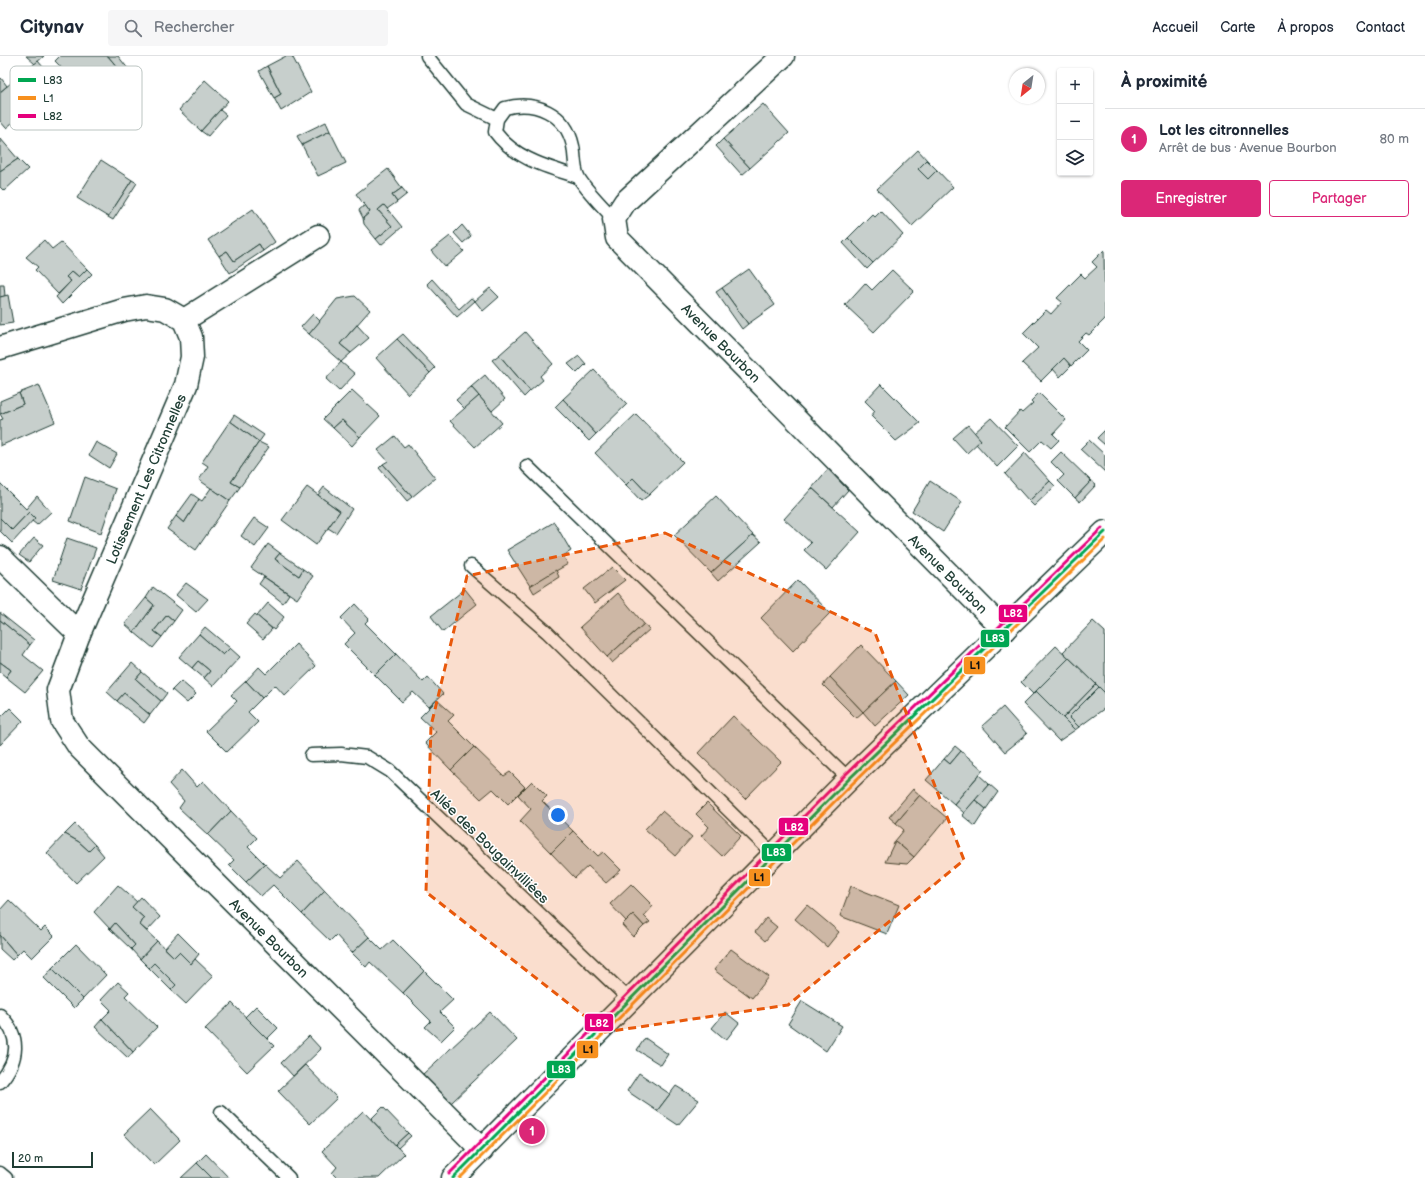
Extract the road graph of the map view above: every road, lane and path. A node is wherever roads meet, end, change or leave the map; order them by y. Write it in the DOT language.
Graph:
graph roads {
  1 [pos="427,56"];
  2 [pos="783,56"];
  3 [pos="497,119"];
  4 [pos="578,177"];
  5 [pos="614,219"];
  6 [pos="318,236"];
  7 [pos="184,320"];
  8 [pos="0,348"];
  9 [pos="527,466"];
  10 [pos="1105,532"];
  11 [pos="0,557"];
  12 [pos="471,566"];
  13 [pos="1004,630"];
  14 [pos="79,634"];
  15 [pos="62,721"];
  16 [pos="311,755"];
  17 [pos="849,779"];
  18 [pos="774,855"];
  19 [pos="630,1000"];
  20 [pos="0,1015"];
  21 [pos="0,1082"];
  22 [pos="221,1112"];
  23 [pos="482,1150"];
  24 [pos="0,1173"];
  25 [pos="6,1178"];
  26 [pos="289,1178"];
  27 [pos="453,1178"];
  1 -- 3 [label="lane"];
  2 -- 5 [label="street"];
  3 -- 4 [label="lane"];
  3 -- 4 [label="lane"];
  4 -- 5 [label="lane"];
  5 -- 13 [label="street, Avenue Bourbon"];
  6 -- 7 [label="street"];
  7 -- 8 [label="street"];
  7 -- 14 [label="street, Lotissement Les Citronnelles"];
  9 -- 17 [label="lane"];
  10 -- 13 [label="street"];
  11 -- 14 [label="street"];
  12 -- 18 [label="lane"];
  13 -- 17 [label="street"];
  14 -- 15 [label="street, Lotissement Les Citronnelles"];
  15 -- 23 [label="street, Avenue Bourbon"];
  16 -- 19 [label="lane, Allée des Bougainvilliées"];
  17 -- 18 [label="street"];
  18 -- 19 [label="street"];
  19 -- 23 [label="street"];
  20 -- 21 [label="lane"];
  22 -- 26 [label="lane"];
  23 -- 27 [label="street"];
  24 -- 25 [label="lane"];
}
